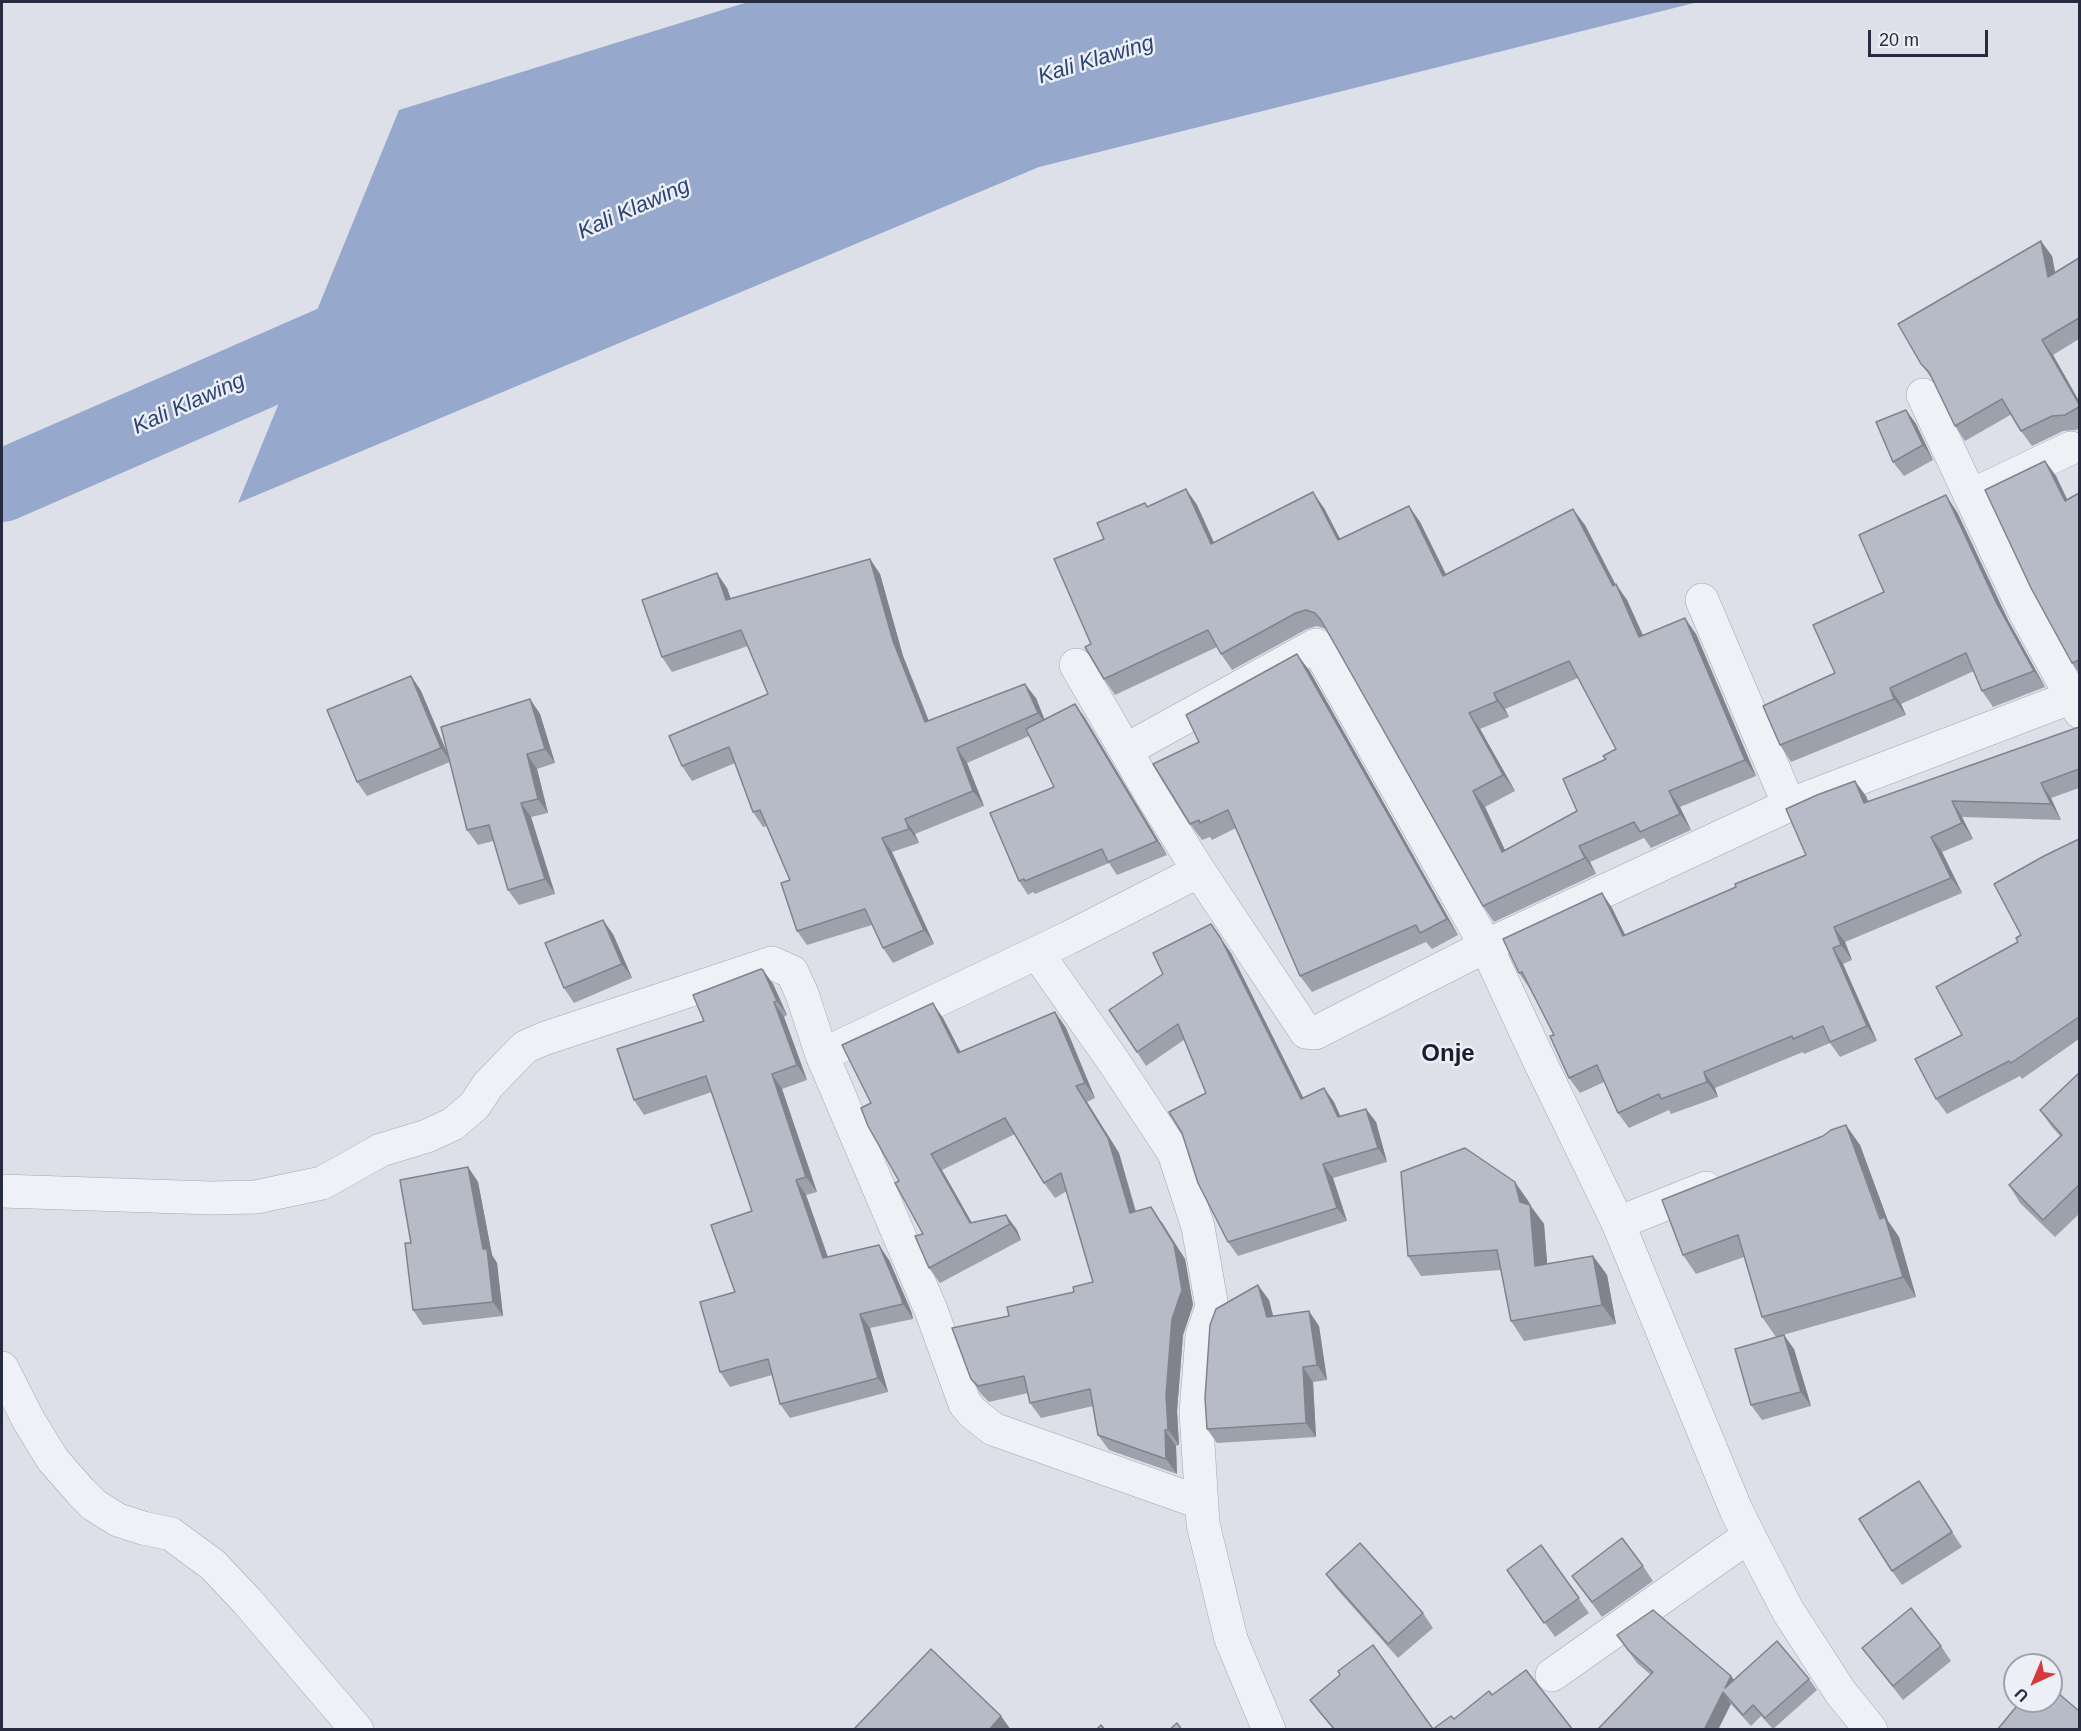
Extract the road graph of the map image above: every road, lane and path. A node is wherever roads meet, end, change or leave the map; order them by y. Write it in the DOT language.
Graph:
graph roads {
  1 [pos="1923,395"];
  2 [pos="2071,448"];
  3 [pos="1970,496"];
  4 [pos="1702,600"];
  5 [pos="1076,666"];
  6 [pos="2076,704"];
  7 [pos="1126,750"];
  8 [pos="1789,805"];
  9 [pos="1199,871"];
  10 [pos="1486,946"];
  11 [pos="1037,953"];
  12 [pos="822,1055"];
  13 [pos="1730,1179"];
  14 [pos="2,1191"];
  15 [pos="1618,1223"];
  16 [pos="2,1368"];
  17 [pos="1202,1503"];
  18 [pos="1749,1536"];
  19 [pos="1552,1675"];
  20 [pos="357,1730"];
  21 [pos="1269,1730"];
  22 [pos="1871,1730"];
  1 -- 3 [label="street"];
  2 -- 3 [label="street"];
  3 -- 6 [label="street"];
  4 -- 8 [label="street"];
  5 -- 7 [label="street"];
  6 -- 8 [label="street"];
  7 -- 9 [label="street"];
  7 -- 10 [label="street"];
  8 -- 10 [label="street"];
  9 -- 10 [label="street"];
  9 -- 11 [label="street"];
  10 -- 15 [label="street"];
  11 -- 12 [label="street"];
  11 -- 17 [label="street"];
  12 -- 14 [label="street"];
  12 -- 17 [label="street"];
  13 -- 15 [label="street"];
  15 -- 18 [label="street"];
  16 -- 20 [label="street"];
  17 -- 21 [label="street"];
  18 -- 19 [label="street"];
  18 -- 22 [label="street"];
}
